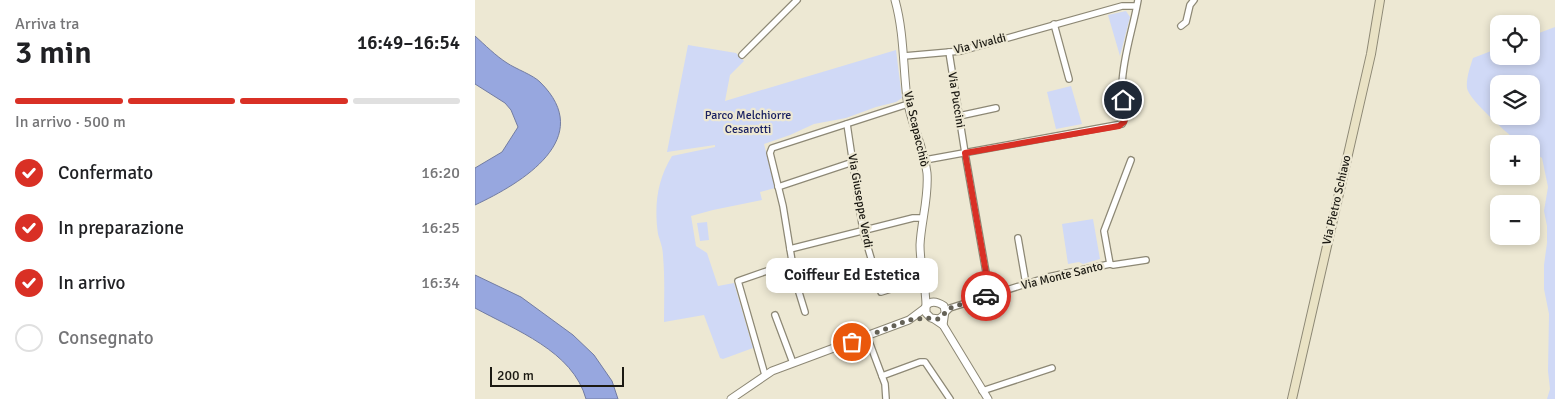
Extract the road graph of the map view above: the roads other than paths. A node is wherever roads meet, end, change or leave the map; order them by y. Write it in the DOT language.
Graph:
graph roads {
  1 [pos="797,0"];
  2 [pos="895,0"];
  3 [pos="1194,0"];
  4 [pos="1380,0"];
  5 [pos="1137,3"];
  6 [pos="1054,24"];
  7 [pos="1181,26"];
  8 [pos="949,52"];
  9 [pos="742,55"];
  10 [pos="904,56"];
  11 [pos="1069,79"];
  12 [pos="908,104"];
  13 [pos="996,108"];
  14 [pos="959,116"];
  15 [pos="847,124"];
  16 [pos="965,153"];
  17 [pos="925,160"];
  18 [pos="1131,160"];
  19 [pos="853,162"];
  20 [pos="778,187"];
  21 [pos="922,218"];
  22 [pos="863,231"];
  23 [pos="1018,238"];
  24 [pos="790,249"];
  25 [pos="1146,260"];
  26 [pos="790,263"];
  27 [pos="1110,264"];
  28 [pos="923,278"];
  29 [pos="1026,284"];
  30 [pos="926,289"];
  31 [pos="990,295"];
  32 [pos="936,302"];
  33 [pos="926,307"];
  34 [pos="946,310"];
  35 [pos="805,312"];
  36 [pos="775,316"];
  37 [pos="933,318"];
  38 [pos="909,320"];
  39 [pos="943,325"];
  40 [pos="867,336"];
  41 [pos="793,363"];
  42 [pos="1052,368"];
  43 [pos="765,375"];
  44 [pos="882,376"];
  45 [pos="982,391"];
  46 [pos="731,399"];
  47 [pos="886,399"];
  48 [pos="950,399"];
  49 [pos="988,399"];
  50 [pos="1291,399"];
  1 -- 9 [label="street"];
  2 -- 10 [label="street, Via Scapacchiò"];
  3 -- 7 [label="street"];
  4 -- 50 [label="main road, Via Pietro Schiavo"];
  5 -- 6 [label="street, Via Vivaldi"];
  5 -- 16 [label="street"];
  6 -- 8 [label="street, Via Vivaldi"];
  6 -- 11 [label="street"];
  8 -- 10 [label="street, Via Vivaldi"];
  8 -- 14 [label="street, Via Puccini"];
  10 -- 12 [label="street, Via Scapacchiò"];
  12 -- 15 [label="street"];
  12 -- 17 [label="street, Via Scapacchiò"];
  13 -- 14 [label="street"];
  14 -- 16 [label="street, Via Puccini"];
  15 -- 19 [label="street, Via Giuseppe Verdi"];
  15 -- 20 [label="street"];
  16 -- 17 [label="street"];
  16 -- 31 [label="street, Via Puccini"];
  17 -- 21 [label="street, Via Scapacchiò"];
  18 -- 27 [label="street"];
  19 -- 20 [label="street"];
  19 -- 22 [label="street, Via Giuseppe Verdi"];
  20 -- 24 [label="street"];
  21 -- 22 [label="street"];
  21 -- 28 [label="street, Via Scapacchiò"];
  22 -- 24 [label="street"];
  22 -- 28 [label="street, Via Giuseppe Verdi"];
  23 -- 29 [label="street"];
  24 -- 26 [label="street"];
  25 -- 27 [label="street, Via Monte Santo"];
  26 -- 35 [label="street"];
  26 -- 43 [label="street"];
  27 -- 29 [label="street, Via Monte Santo"];
  28 -- 30 [label="street, Via Scapacchiò"];
  29 -- 31 [label="street, Via Monte Santo"];
  30 -- 32 [label="street, Via Scapacchiò"];
  30 -- 33 [label="street, Via Scapacchiò"];
  31 -- 34 [label="street, Via Monte Santo"];
  32 -- 33 [label="street"];
  32 -- 34 [label="street"];
  33 -- 37 [label="street"];
  33 -- 38 [label="street"];
  34 -- 37 [label="street"];
  34 -- 39 [label="street"];
  36 -- 41 [label="street"];
  37 -- 38 [label="street"];
  37 -- 39 [label="street"];
  38 -- 40 [label="street"];
  39 -- 45 [label="street"];
  40 -- 41 [label="street"];
  40 -- 44 [label="street"];
  41 -- 43 [label="street"];
  42 -- 45 [label="street"];
  43 -- 46 [label="street"];
  44 -- 47 [label="street"];
  44 -- 48 [label="street"];
  45 -- 49 [label="street"];
}
